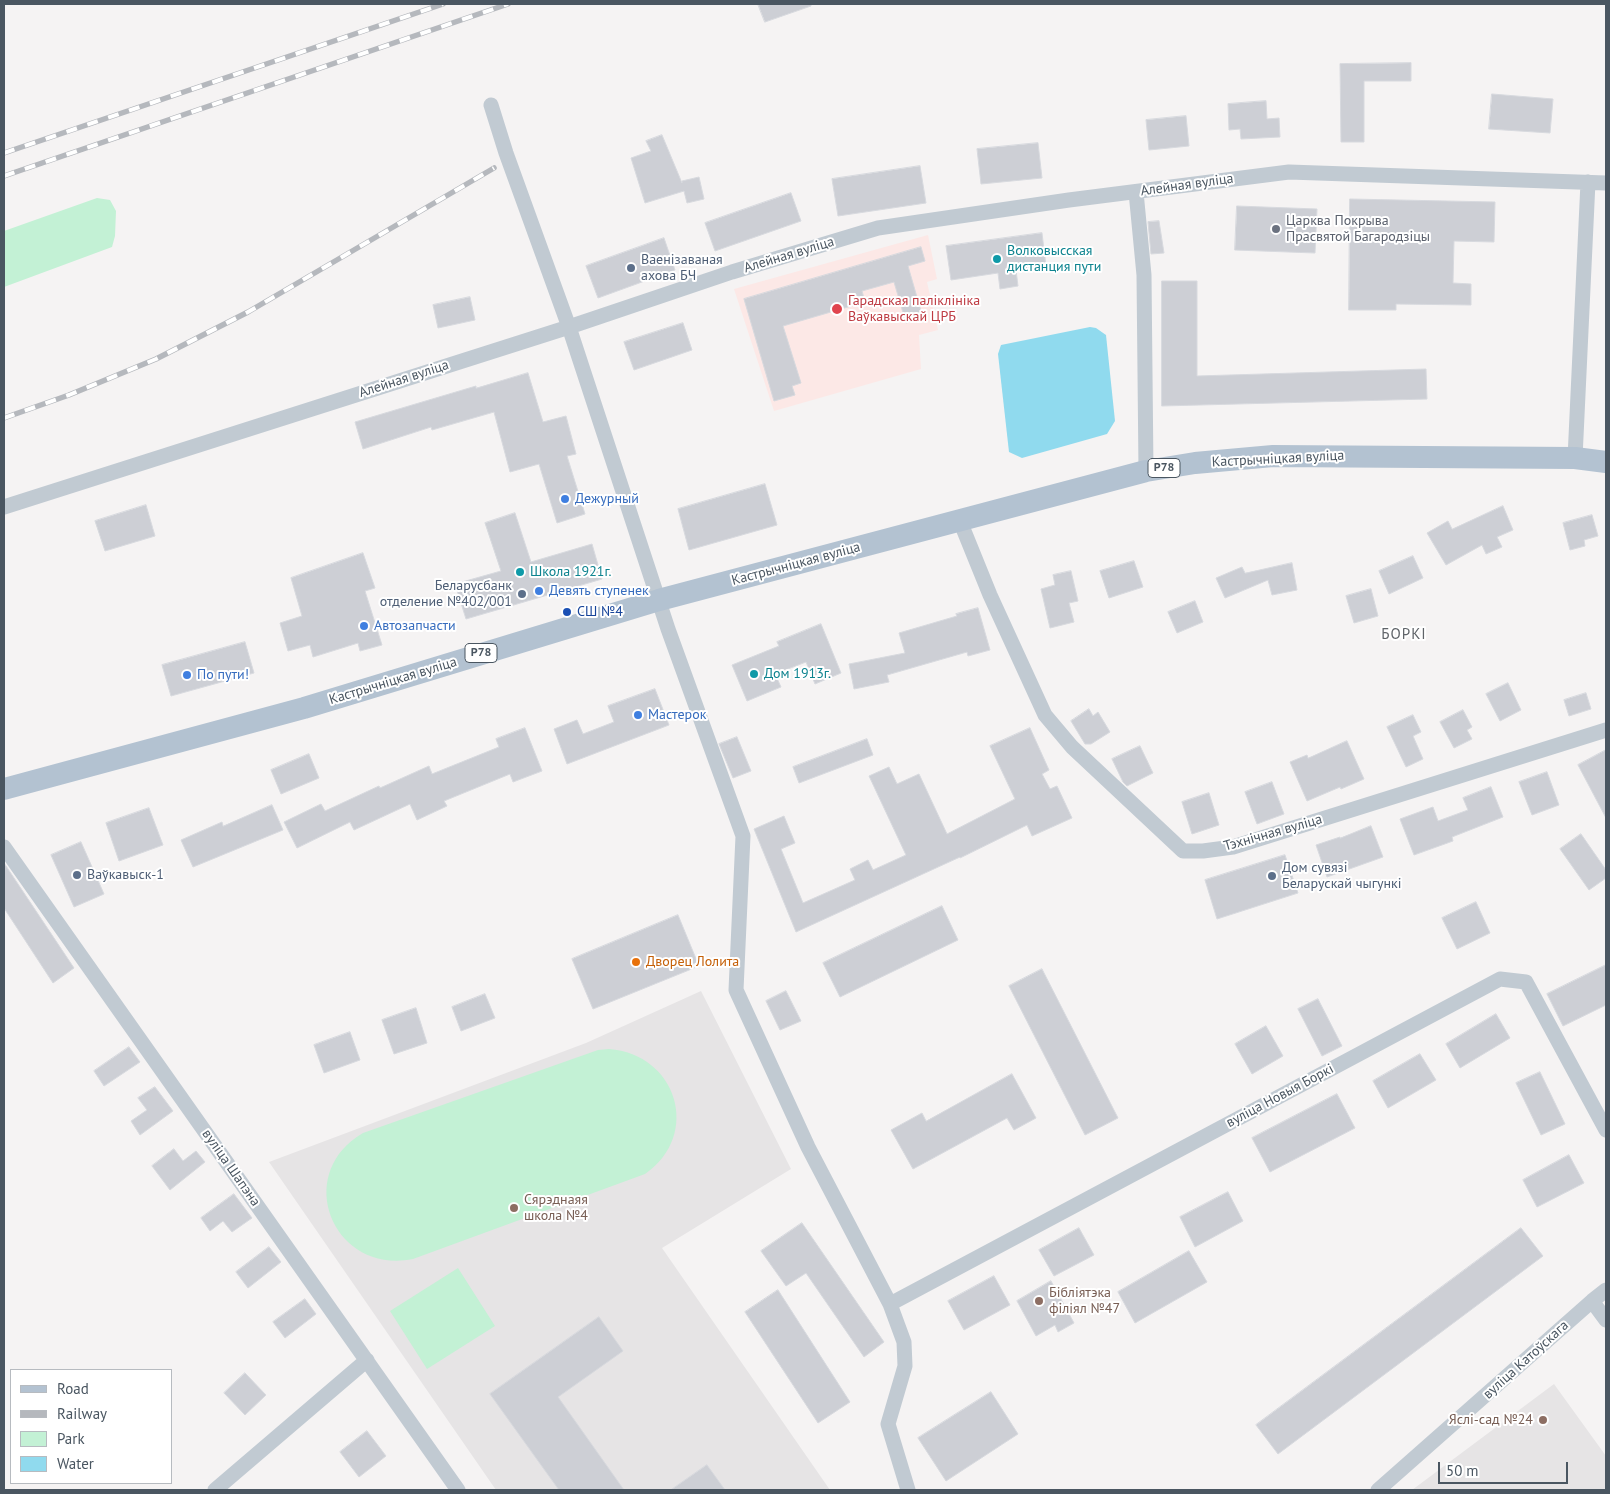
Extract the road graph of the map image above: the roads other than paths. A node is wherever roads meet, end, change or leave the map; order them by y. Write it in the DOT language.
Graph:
graph roads {
  1 [pos="491,105"];
  2 [pos="1588,182"];
  3 [pos="1606,183"];
  4 [pos="1136,192"];
  5 [pos="569,327"];
  6 [pos="1575,458"];
  7 [pos="1606,462"];
  8 [pos="1146,471"];
  9 [pos="4,508"];
  10 [pos="960,521"];
  11 [pos="659,600"];
  12 [pos="1606,730"];
  13 [pos="4,789"];
  14 [pos="4,847"];
  15 [pos="1606,1130"];
  16 [pos="1606,1290"];
  17 [pos="1592,1301"];
  18 [pos="890,1304"];
  19 [pos="1606,1320"];
  20 [pos="367,1360"];
  21 [pos="215,1490"];
  22 [pos="458,1490"];
  23 [pos="908,1490"];
  24 [pos="1378,1490"];
  1 -- 5 [label="street"];
  2 -- 3 [label="street, Алейная вуліца"];
  2 -- 4 [label="street, Алейная вуліца"];
  2 -- 6 [label="street"];
  4 -- 5 [label="street, Алейная вуліца"];
  4 -- 8 [label="street"];
  5 -- 9 [label="street, Алейная вуліца"];
  5 -- 11 [label="street"];
  6 -- 7 [label="main road, Кастрычніцкая вуліца / Р78"];
  6 -- 8 [label="main road, Кастрычніцкая вуліца / Р78"];
  8 -- 10 [label="main road, Кастрычніцкая вуліца / Р78"];
  10 -- 11 [label="main road, Кастрычніцкая вуліца / Р78"];
  10 -- 12 [label="street, Тэхнічная вуліца"];
  11 -- 13 [label="main road, Кастрычніцкая вуліца / Р78"];
  11 -- 18 [label="street"];
  14 -- 20 [label="street, вуліца Шапэна"];
  15 -- 18 [label="street, вуліца Новыя Боркі"];
  16 -- 17 [label="street, вуліца Катоўскага"];
  17 -- 19 [label="street"];
  17 -- 24 [label="street, вуліца Катоўскага"];
  18 -- 23 [label="street"];
  20 -- 21 [label="street"];
  20 -- 22 [label="street, вуліца Шапэна"];
}
